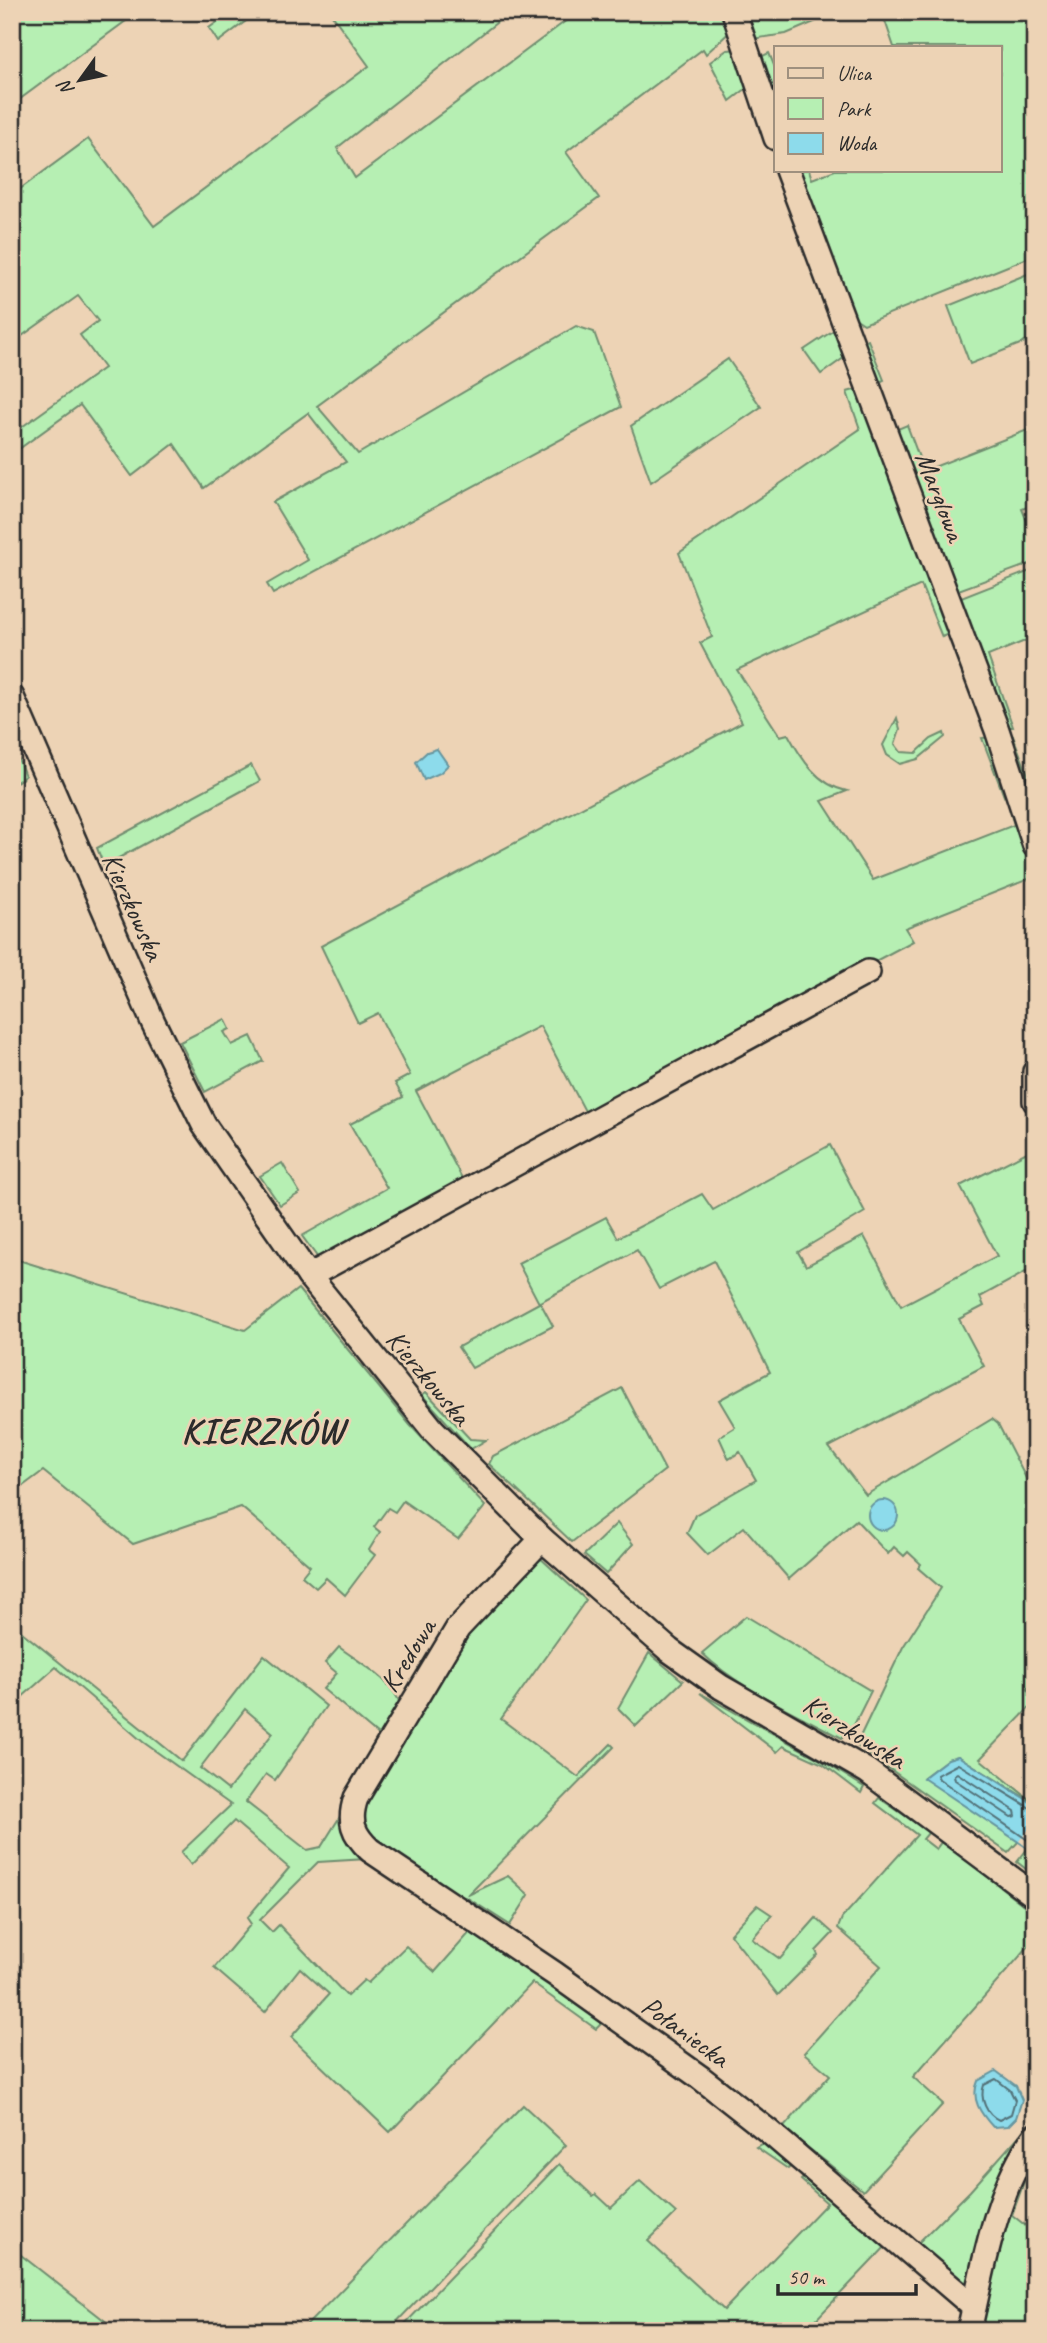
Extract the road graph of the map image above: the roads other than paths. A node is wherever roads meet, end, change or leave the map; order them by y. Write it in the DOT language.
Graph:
graph roads {
  1 [pos="734,12"];
  2 [pos="774,132"];
  3 [pos="788,172"];
  4 [pos="13,704"];
  5 [pos="1035,846"];
  6 [pos="868,972"];
  7 [pos="1035,1072"];
  8 [pos="1035,1101"];
  9 [pos="309,1276"];
  10 [pos="542,1539"];
  11 [pos="351,1821"];
  12 [pos="1035,1896"];
  13 [pos="1035,2136"];
  14 [pos="974,2307"];
  15 [pos="969,2331"];
  1 -- 2 [label="street"];
  3 -- 5 [label="street, Marglowa"];
  4 -- 9 [label="street, Kierzkowska"];
  6 -- 9 [label="street"];
  7 -- 8 [label="street"];
  9 -- 10 [label="street, Kierzkowska"];
  10 -- 11 [label="street, Kredowa"];
  10 -- 12 [label="street, Kierzkowska"];
  11 -- 14 [label="street, Połaniecka"];
  13 -- 14 [label="street"];
  14 -- 15 [label="street"];
}
